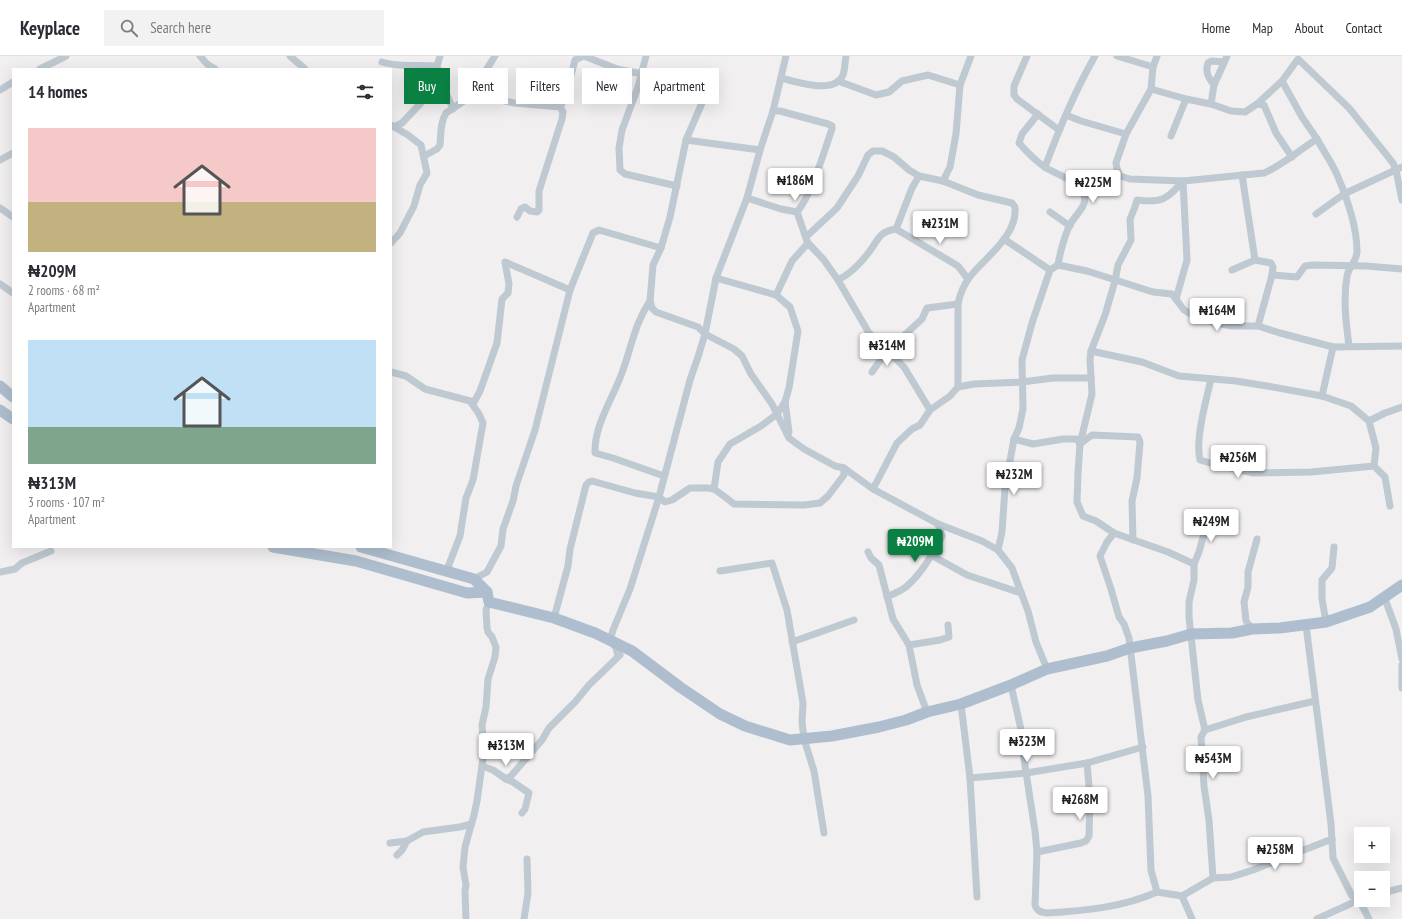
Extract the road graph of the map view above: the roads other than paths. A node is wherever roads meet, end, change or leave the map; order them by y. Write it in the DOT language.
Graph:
graph roads {
  1 [pos="66,56"];
  2 [pos="200,56"];
  3 [pos="290,56"];
  4 [pos="440,56"];
  5 [pos="495,56"];
  6 [pos="584,56"];
  7 [pos="646,56"];
  8 [pos="786,56"];
  9 [pos="846,56"];
  10 [pos="971,56"];
  11 [pos="1027,56"];
  12 [pos="1094,56"];
  13 [pos="1117,56"];
  14 [pos="1157,56"];
  15 [pos="1301,57"];
  16 [pos="1226,59"];
  17 [pos="382,62"];
  18 [pos="436,66"];
  19 [pos="42,68"];
  20 [pos="213,68"];
  21 [pos="304,68"];
  22 [pos="487,68"];
  23 [pos="642,68"];
  24 [pos="1152,68"];
  25 [pos="640,73"];
  26 [pos="640,78"];
  27 [pos="781,78"];
  28 [pos="1282,81"];
  29 [pos="838,82"];
  30 [pos="12,83"];
  31 [pos="960,84"];
  32 [pos="1214,85"];
  33 [pos="1151,89"];
  34 [pos="0,90"];
  35 [pos="1186,99"];
  36 [pos="508,102"];
  37 [pos="460,104"];
  38 [pos="702,104"];
  39 [pos="1211,104"];
  40 [pos="1257,104"];
  41 [pos="560,107"];
  42 [pos="453,109"];
  43 [pos="773,111"];
  44 [pos="1038,114"];
  45 [pos="1066,115"];
  46 [pos="392,126"];
  47 [pos="1059,130"];
  48 [pos="1126,134"];
  49 [pos="1172,136"];
  50 [pos="686,140"];
  51 [pos="1317,140"];
  52 [pos="760,150"];
  53 [pos="12,154"];
  54 [pos="424,156"];
  55 [pos="1292,156"];
  56 [pos="0,160"];
  57 [pos="1045,167"];
  58 [pos="1399,169"];
  59 [pos="919,176"];
  60 [pos="1242,176"];
  61 [pos="1183,180"];
  62 [pos="942,181"];
  63 [pos="677,186"];
  64 [pos="1344,194"];
  65 [pos="747,198"];
  66 [pos="1402,200"];
  67 [pos="0,208"];
  68 [pos="797,212"];
  69 [pos="1050,212"];
  70 [pos="1316,214"];
  71 [pos="12,216"];
  72 [pos="517,217"];
  73 [pos="1070,226"];
  74 [pos="896,228"];
  75 [pos="1004,239"];
  76 [pos="807,240"];
  77 [pos="392,242"];
  78 [pos="660,248"];
  79 [pos="1255,260"];
  80 [pos="1058,265"];
  81 [pos="1352,266"];
  82 [pos="1402,269"];
  83 [pos="1050,270"];
  84 [pos="1232,270"];
  85 [pos="1272,275"];
  86 [pos="716,278"];
  87 [pos="968,279"];
  88 [pos="838,280"];
  89 [pos="1115,281"];
  90 [pos="0,284"];
  91 [pos="12,289"];
  92 [pos="570,290"];
  93 [pos="776,295"];
  94 [pos="1176,299"];
  95 [pos="650,301"];
  96 [pos="958,304"];
  97 [pos="1258,326"];
  98 [pos="705,334"];
  99 [pos="1349,346"];
  100 [pos="1402,346"];
  101 [pos="1333,347"];
  102 [pos="887,351"];
  103 [pos="1091,351"];
  104 [pos="392,372"];
  105 [pos="872,372"];
  106 [pos="1091,378"];
  107 [pos="1211,379"];
  108 [pos="1022,382"];
  109 [pos="0,386"];
  110 [pos="958,387"];
  111 [pos="12,396"];
  112 [pos="1322,396"];
  113 [pos="785,402"];
  114 [pos="473,404"];
  115 [pos="1402,407"];
  116 [pos="0,410"];
  117 [pos="930,410"];
  118 [pos="777,414"];
  119 [pos="12,418"];
  120 [pos="1369,421"];
  121 [pos="789,438"];
  122 [pos="1014,439"];
  123 [pos="1080,444"];
  124 [pos="1374,466"];
  125 [pos="844,468"];
  126 [pos="664,476"];
  127 [pos="873,488"];
  128 [pos="714,489"];
  129 [pos="659,497"];
  130 [pos="1390,506"];
  131 [pos="1209,515"];
  132 [pos="938,524"];
  133 [pos="1114,533"];
  134 [pos="1133,540"];
  135 [pos="1257,540"];
  136 [pos="1334,547"];
  137 [pos="280,548"];
  138 [pos="365,548"];
  139 [pos="998,550"];
  140 [pos="51,551"];
  141 [pos="868,552"];
  142 [pos="931,555"];
  143 [pos="1194,564"];
  144 [pos="720,571"];
  145 [pos="0,572"];
  146 [pos="453,572"];
  147 [pos="474,579"];
  148 [pos="1402,585"];
  149 [pos="1021,593"];
  150 [pos="1384,596"];
  151 [pos="488,597"];
  152 [pos="887,597"];
  153 [pos="554,618"];
  154 [pos="854,620"];
  155 [pos="1326,622"];
  156 [pos="1306,624"];
  157 [pos="948,625"];
  158 [pos="1252,629"];
  159 [pos="1192,634"];
  160 [pos="610,640"];
  161 [pos="792,642"];
  162 [pos="909,645"];
  163 [pos="1130,648"];
  164 [pos="632,651"];
  165 [pos="618,656"];
  166 [pos="1402,659"];
  167 [pos="1402,665"];
  168 [pos="1047,669"];
  169 [pos="1011,686"];
  170 [pos="1402,688"];
  171 [pos="1315,701"];
  172 [pos="961,704"];
  173 [pos="927,712"];
  174 [pos="1205,730"];
  175 [pos="804,739"];
  176 [pos="1143,747"];
  177 [pos="1087,763"];
  178 [pos="482,766"];
  179 [pos="1026,773"];
  180 [pos="970,778"];
  181 [pos="506,779"];
  182 [pos="522,813"];
  183 [pos="471,824"];
  184 [pos="824,833"];
  185 [pos="1332,839"];
  186 [pos="407,841"];
  187 [pos="390,843"];
  188 [pos="1037,852"];
  189 [pos="397,855"];
  190 [pos="527,859"];
  191 [pos="1213,878"];
  192 [pos="1402,888"];
  193 [pos="1390,891"];
  194 [pos="1157,892"];
  195 [pos="1182,896"];
  196 [pos="977,897"];
  197 [pos="1354,897"];
  198 [pos="1354,902"];
  199 [pos="1364,907"];
  200 [pos="466,919"];
  201 [pos="524,919"];
  202 [pos="1192,919"];
  203 [pos="1318,919"];
  204 [pos="1369,919"];
  1 -- 19 [label="street"];
  2 -- 20 [label="street"];
  3 -- 21 [label="street"];
  4 -- 18 [label="street"];
  5 -- 22 [label="street"];
  6 -- 25 [label="street"];
  6 -- 41 [label="street"];
  7 -- 23 [label="street"];
  8 -- 27 [label="street"];
  9 -- 29 [label="street"];
  10 -- 31 [label="street"];
  11 -- 44 [label="street"];
  12 -- 45 [label="street"];
  13 -- 24 [label="street"];
  14 -- 24 [label="street"];
  15 -- 28 [label="street"];
  15 -- 58 [label="street"];
  16 -- 32 [label="street"];
  16 -- 32 [label="street"];
  17 -- 18 [label="street"];
  18 -- 42 [label="street"];
  18 -- 46 [label="street"];
  24 -- 33 [label="street"];
  26 -- 63 [label="street"];
  27 -- 29 [label="street"];
  27 -- 43 [label="street"];
  28 -- 40 [label="street"];
  28 -- 51 [label="street"];
  29 -- 31 [label="street"];
  30 -- 34 [label="street"];
  31 -- 62 [label="street"];
  32 -- 39 [label="street"];
  33 -- 35 [label="street"];
  33 -- 48 [label="street"];
  35 -- 39 [label="street"];
  35 -- 49 [label="street"];
  36 -- 41 [label="street"];
  37 -- 42 [label="street"];
  38 -- 50 [label="street"];
  39 -- 40 [label="street"];
  40 -- 55 [label="street"];
  41 -- 72 [label="street"];
  42 -- 54 [label="street"];
  43 -- 52 [label="street"];
  43 -- 68 [label="street"];
  44 -- 47 [label="street"];
  44 -- 57 [label="street"];
  45 -- 47 [label="street"];
  45 -- 48 [label="street"];
  46 -- 54 [label="street"];
  47 -- 57 [label="street"];
  48 -- 61 [label="street"];
  50 -- 52 [label="street"];
  50 -- 63 [label="street"];
  51 -- 55 [label="street"];
  51 -- 64 [label="street"];
  52 -- 65 [label="street"];
  53 -- 56 [label="street"];
  54 -- 77 [label="street"];
  55 -- 60 [label="street"];
  57 -- 73 [label="street"];
  58 -- 64 [label="street"];
  58 -- 66 [label="street"];
  59 -- 62 [label="street"];
  59 -- 74 [label="street"];
  59 -- 76 [label="street"];
  60 -- 61 [label="street"];
  60 -- 79 [label="street"];
  61 -- 89 [label="street"];
  61 -- 94 [label="street"];
  62 -- 75 [label="street"];
  63 -- 78 [label="street"];
  64 -- 70 [label="street"];
  64 -- 81 [label="street"];
  65 -- 68 [label="street"];
  65 -- 86 [label="street"];
  67 -- 71 [label="street"];
  68 -- 76 [label="street"];
  69 -- 73 [label="street"];
  73 -- 80 [label="street"];
  74 -- 87 [label="street"];
  74 -- 88 [label="street"];
  75 -- 83 [label="street"];
  75 -- 87 [label="street"];
  76 -- 88 [label="street"];
  76 -- 93 [label="street"];
  78 -- 92 [label="street"];
  78 -- 95 [label="street"];
  79 -- 84 [label="street"];
  79 -- 85 [label="street"];
  80 -- 83 [label="street"];
  80 -- 89 [label="street"];
  81 -- 82 [label="street"];
  81 -- 85 [label="street"];
  81 -- 99 [label="street"];
  83 -- 108 [label="street"];
  85 -- 97 [label="street"];
  86 -- 93 [label="street"];
  86 -- 98 [label="street"];
  87 -- 96 [label="street"];
  88 -- 102 [label="street"];
  89 -- 94 [label="street"];
  89 -- 103 [label="street"];
  90 -- 91 [label="street"];
  92 -- 114 [label="street"];
  92 -- 147 [label="street"];
  93 -- 113 [label="street"];
  94 -- 97 [label="street"];
  95 -- 98 [label="street"];
  95 -- 126 [label="street"];
  96 -- 102 [label="street"];
  96 -- 110 [label="street"];
  97 -- 101 [label="street"];
  98 -- 118 [label="street"];
  98 -- 126 [label="street"];
  99 -- 100 [label="street"];
  99 -- 101 [label="street"];
  101 -- 112 [label="street"];
  102 -- 105 [label="street"];
  102 -- 117 [label="street"];
  103 -- 106 [label="street"];
  103 -- 107 [label="street"];
  104 -- 114 [label="street"];
  106 -- 108 [label="street"];
  106 -- 123 [label="street"];
  107 -- 112 [label="street"];
  107 -- 124 [label="street"];
  108 -- 110 [label="street"];
  108 -- 122 [label="street"];
  109 -- 111 [label="main road"];
  110 -- 117 [label="street"];
  112 -- 120 [label="street"];
  113 -- 118 [label="street"];
  113 -- 121 [label="street"];
  114 -- 146 [label="street"];
  115 -- 120 [label="street"];
  116 -- 119 [label="main road"];
  117 -- 127 [label="street"];
  118 -- 121 [label="street"];
  118 -- 128 [label="street"];
  120 -- 124 [label="street"];
  121 -- 125 [label="street"];
  122 -- 123 [label="street"];
  122 -- 139 [label="street"];
  123 -- 133 [label="street"];
  123 -- 134 [label="street"];
  124 -- 130 [label="street"];
  125 -- 127 [label="street"];
  125 -- 128 [label="street"];
  126 -- 129 [label="street"];
  127 -- 132 [label="street"];
  128 -- 129 [label="street"];
  129 -- 153 [label="street"];
  129 -- 160 [label="street"];
  131 -- 143 [label="street"];
  132 -- 139 [label="street"];
  132 -- 142 [label="street"];
  133 -- 134 [label="street"];
  133 -- 163 [label="street"];
  134 -- 143 [label="street"];
  135 -- 158 [label="street"];
  136 -- 155 [label="street"];
  137 -- 151 [label="main road"];
  138 -- 146 [label="main road"];
  139 -- 149 [label="street"];
  140 -- 145 [label="street"];
  141 -- 152 [label="street"];
  142 -- 149 [label="street"];
  142 -- 152 [label="street"];
  143 -- 159 [label="street"];
  144 -- 161 [label="street"];
  146 -- 147 [label="main road"];
  147 -- 151 [label="main road"];
  148 -- 150 [label="main road"];
  149 -- 168 [label="street"];
  150 -- 155 [label="main road"];
  150 -- 166 [label="street"];
  151 -- 153 [label="main road"];
  151 -- 178 [label="street"];
  152 -- 162 [label="street"];
  153 -- 160 [label="main road"];
  154 -- 161 [label="street"];
  155 -- 156 [label="main road"];
  156 -- 158 [label="main road"];
  156 -- 171 [label="street"];
  157 -- 162 [label="street"];
  158 -- 159 [label="main road"];
  159 -- 163 [label="main road"];
  159 -- 174 [label="street"];
  160 -- 164 [label="main road"];
  160 -- 165 [label="street"];
  161 -- 175 [label="street"];
  162 -- 173 [label="street"];
  163 -- 168 [label="main road"];
  163 -- 176 [label="street"];
  164 -- 165 [label="street"];
  164 -- 175 [label="main road"];
  165 -- 181 [label="street"];
  167 -- 170 [label="street"];
  168 -- 169 [label="main road"];
  169 -- 172 [label="main road"];
  169 -- 179 [label="street"];
  171 -- 174 [label="street"];
  171 -- 185 [label="street"];
  172 -- 173 [label="main road"];
  172 -- 180 [label="street"];
  173 -- 175 [label="main road"];
  174 -- 191 [label="street"];
  175 -- 184 [label="street"];
  176 -- 177 [label="street"];
  176 -- 194 [label="street"];
  177 -- 179 [label="street"];
  177 -- 188 [label="street"];
  178 -- 181 [label="street"];
  178 -- 183 [label="street"];
  179 -- 180 [label="street"];
  179 -- 188 [label="street"];
  180 -- 196 [label="street"];
  181 -- 182 [label="street"];
  183 -- 186 [label="street"];
  183 -- 200 [label="street"];
  185 -- 191 [label="street"];
  185 -- 197 [label="street"];
  186 -- 187 [label="street"];
  186 -- 189 [label="street"];
  188 -- 194 [label="street"];
  190 -- 201 [label="street"];
  191 -- 195 [label="street"];
  192 -- 193 [label="street"];
  194 -- 195 [label="street"];
  195 -- 202 [label="street"];
  198 -- 203 [label="street"];
  199 -- 204 [label="street"];
}
